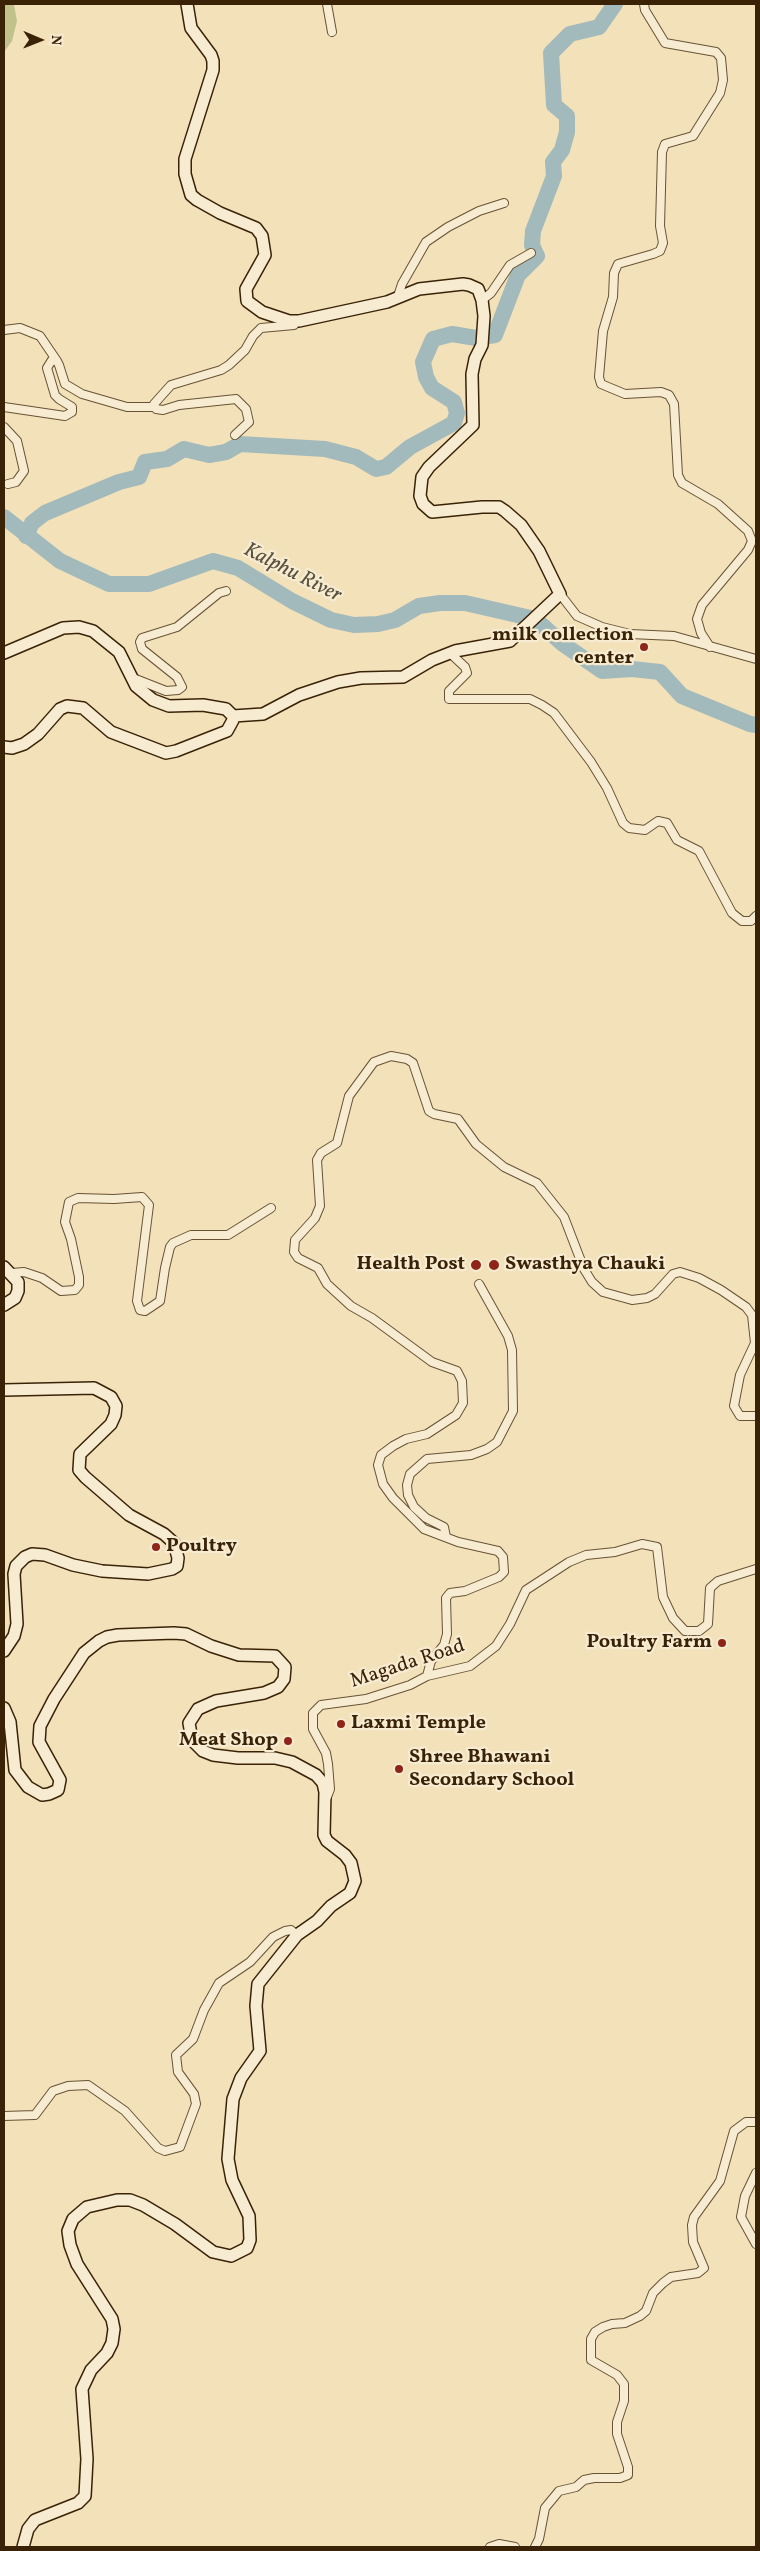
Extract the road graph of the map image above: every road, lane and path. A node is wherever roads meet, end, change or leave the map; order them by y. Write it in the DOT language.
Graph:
graph roads {
  1 [pos="187,4"];
  2 [pos="327,4"];
  3 [pos="644,4"];
  4 [pos="332,32"];
  5 [pos="504,203"];
  6 [pos="531,253"];
  7 [pos="398,296"];
  8 [pos="482,300"];
  9 [pos="300,321"];
  10 [pos="4,330"];
  11 [pos="57,361"];
  12 [pos="4,407"];
  13 [pos="154,407"];
  14 [pos="4,427"];
  15 [pos="235,435"];
  16 [pos="8,484"];
  17 [pos="226,591"];
  18 [pos="560,594"];
  19 [pos="710,647"];
  20 [pos="4,653"];
  21 [pos="450,653"];
  22 [pos="756,659"];
  23 [pos="133,678"];
  24 [pos="233,716"];
  25 [pos="4,747"];
  26 [pos="756,916"];
  27 [pos="271,1208"];
  28 [pos="8,1270"];
  29 [pos="479,1284"];
  30 [pos="4,1305"];
  31 [pos="4,1390"];
  32 [pos="756,1416"];
  33 [pos="446,1537"];
  34 [pos="756,1569"];
  35 [pos="4,1651"];
  36 [pos="427,1676"];
  37 [pos="4,1708"];
  38 [pos="325,1804"];
  39 [pos="297,1936"];
  40 [pos="4,2116"];
  41 [pos="756,2122"];
  42 [pos="756,2173"];
  43 [pos="756,2244"];
  44 [pos="23,2547"];
  45 [pos="490,2547"];
  46 [pos="516,2547"];
  47 [pos="534,2547"];
  1 -- 9 [label="street"];
  2 -- 4 [label="street"];
  3 -- 19 [label="street"];
  5 -- 7 [label="street"];
  6 -- 8 [label="street"];
  7 -- 8 [label="street"];
  7 -- 9 [label="street"];
  8 -- 18 [label="street"];
  9 -- 13 [label="street"];
  10 -- 11 [label="street"];
  11 -- 12 [label="street"];
  11 -- 13 [label="street"];
  13 -- 15 [label="street"];
  14 -- 16 [label="street"];
  17 -- 23 [label="street"];
  18 -- 19 [label="street"];
  18 -- 21 [label="street"];
  19 -- 22 [label="street"];
  20 -- 23 [label="street"];
  21 -- 24 [label="street"];
  21 -- 26 [label="street"];
  23 -- 24 [label="street"];
  24 -- 25 [label="street"];
  27 -- 28 [label="street"];
  28 -- 30 [label="street"];
  29 -- 33 [label="street"];
  31 -- 35 [label="street"];
  32 -- 33 [label="street"];
  33 -- 36 [label="street"];
  34 -- 36 [label="street, Magada Road"];
  36 -- 38 [label="street, Magada Road"];
  37 -- 38 [label="street"];
  38 -- 39 [label="street"];
  39 -- 40 [label="street"];
  39 -- 44 [label="street"];
  41 -- 47 [label="street"];
  42 -- 43 [label="street"];
  45 -- 46 [label="street"];
}
